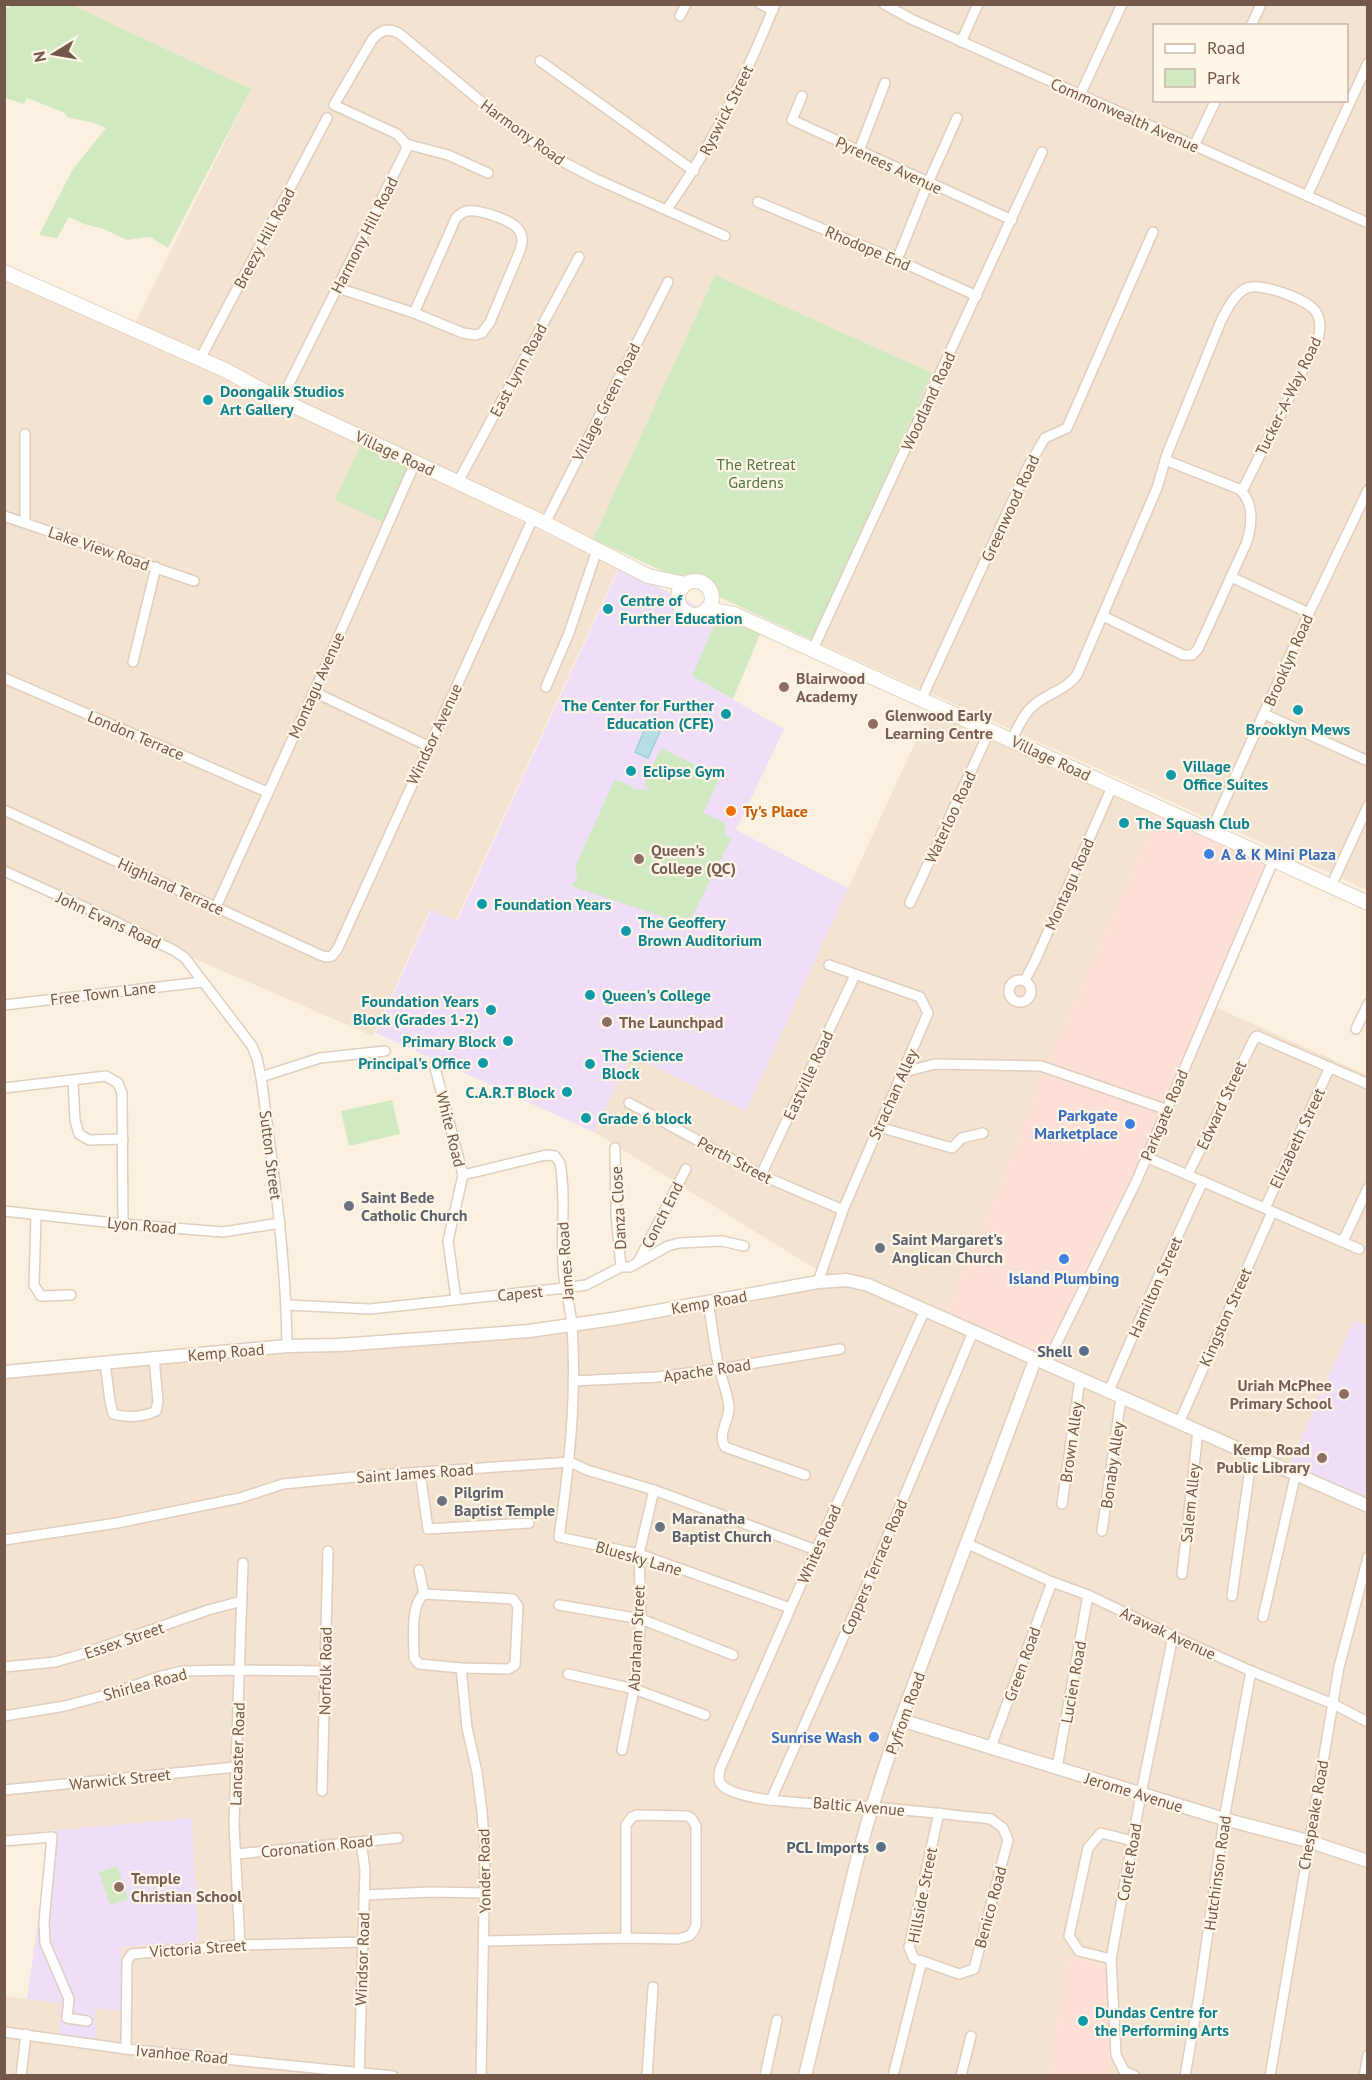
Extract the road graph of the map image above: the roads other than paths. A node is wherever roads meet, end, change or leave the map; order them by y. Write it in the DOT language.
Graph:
graph roads {
  1 [pos="686,4"];
  2 [pos="760,4"];
  3 [pos="884,4"];
  4 [pos="978,4"];
  5 [pos="1122,4"];
  6 [pos="1261,4"];
  7 [pos="774,7"];
  8 [pos="680,16"];
  9 [pos="1252,24"];
  10 [pos="961,42"];
  11 [pos="540,61"];
  12 [pos="1368,63"];
  13 [pos="885,83"];
  14 [pos="1080,95"];
  15 [pos="802,96"];
  16 [pos="1215,102"];
  17 [pos="327,118"];
  18 [pos="957,118"];
  19 [pos="406,144"];
  20 [pos="1194,146"];
  21 [pos="859,151"];
  22 [pos="1042,152"];
  23 [pos="694,171"];
  24 [pos="488,173"];
  25 [pos="928,183"];
  26 [pos="1307,196"];
  27 [pos="758,202"];
  28 [pos="667,209"];
  29 [pos="1012,219"];
  30 [pos="1368,224"];
  31 [pos="1153,232"];
  32 [pos="725,236"];
  33 [pos="579,257"];
  34 [pos="897,260"];
  35 [pos="4,272"];
  36 [pos="668,282"];
  37 [pos="338,288"];
  38 [pos="977,296"];
  39 [pos="414,313"];
  40 [pos="200,359"];
  41 [pos="281,400"];
  42 [pos="25,434"];
  43 [pos="1165,460"];
  44 [pos="415,463"];
  45 [pos="458,482"];
  46 [pos="1368,490"];
  47 [pos="1242,491"];
  48 [pos="4,516"];
  49 [pos="539,520"];
  50 [pos="25,522"];
  51 [pos="597,550"];
  52 [pos="156,567"];
  53 [pos="1231,577"];
  54 [pos="653,578"];
  55 [pos="194,582"];
  56 [pos="685,584"];
  57 [pos="711,594"];
  58 [pos="678,600"];
  59 [pos="707,609"];
  60 [pos="1309,613"];
  61 [pos="734,614"];
  62 [pos="1103,615"];
  63 [pos="813,649"];
  64 [pos="133,662"];
  65 [pos="4,678"];
  66 [pos="546,687"];
  67 [pos="314,692"];
  68 [pos="922,698"];
  69 [pos="1264,714"];
  70 [pos="990,730"];
  71 [pos="1012,739"];
  72 [pos="428,746"];
  73 [pos="1368,761"];
  74 [pos="1112,787"];
  75 [pos="267,792"];
  76 [pos="1368,806"];
  77 [pos="4,810"];
  78 [pos="1211,831"];
  79 [pos="1273,861"];
  80 [pos="4,871"];
  81 [pos="1331,886"];
  82 [pos="910,903"];
  83 [pos="1368,903"];
  84 [pos="216,907"];
  85 [pos="336,951"];
  86 [pos="829,965"];
  87 [pos="855,975"];
  88 [pos="1025,980"];
  89 [pos="202,982"];
  90 [pos="1368,1004"];
  91 [pos="4,1005"];
  92 [pos="1356,1029"];
  93 [pos="385,1051"];
  94 [pos="434,1064"];
  95 [pos="1330,1067"];
  96 [pos="904,1072"];
  97 [pos="261,1077"];
  98 [pos="73,1082"];
  99 [pos="1368,1084"];
  100 [pos="4,1088"];
  101 [pos="629,1103"];
  102 [pos="1166,1109"];
  103 [pos="879,1127"];
  104 [pos="983,1133"];
  105 [pos="123,1139"];
  106 [pos="615,1148"];
  107 [pos="1146,1157"];
  108 [pos="686,1169"];
  109 [pos="1188,1174"];
  110 [pos="463,1175"];
  111 [pos="761,1175"];
  112 [pos="1203,1181"];
  113 [pos="1368,1188"];
  114 [pos="843,1210"];
  115 [pos="1268,1210"];
  116 [pos="4,1211"];
  117 [pos="36,1215"];
  118 [pos="280,1223"];
  119 [pos="123,1224"];
  120 [pos="1343,1241"];
  121 [pos="744,1245"];
  122 [pos="1359,1249"];
  123 [pos="638,1262"];
  124 [pos="621,1267"];
  125 [pos="818,1282"];
  126 [pos="565,1288"];
  127 [pos="71,1295"];
  128 [pos="456,1299"];
  129 [pos="708,1301"];
  130 [pos="287,1305"];
  131 [pos="925,1311"];
  132 [pos="572,1325"];
  133 [pos="974,1332"];
  134 [pos="287,1346"];
  135 [pos="840,1348"];
  136 [pos="154,1358"];
  137 [pos="1040,1362"];
  138 [pos="105,1363"];
  139 [pos="719,1369"];
  140 [pos="4,1372"];
  141 [pos="1080,1379"];
  142 [pos="573,1381"];
  143 [pos="1108,1393"];
  144 [pos="1121,1398"];
  145 [pos="1179,1423"];
  146 [pos="1198,1431"];
  147 [pos="1252,1454"];
  148 [pos="570,1462"];
  149 [pos="420,1472"];
  150 [pos="1296,1473"];
  151 [pos="805,1475"];
  152 [pos="654,1490"];
  153 [pos="1062,1504"];
  154 [pos="1368,1506"];
  155 [pos="529,1523"];
  156 [pos="1102,1531"];
  157 [pos="4,1540"];
  158 [pos="968,1544"];
  159 [pos="816,1550"];
  160 [pos="328,1551"];
  161 [pos="639,1554"];
  162 [pos="1368,1557"];
  163 [pos="243,1563"];
  164 [pos="419,1570"];
  165 [pos="1182,1574"];
  166 [pos="1052,1582"];
  167 [pos="424,1594"];
  168 [pos="1088,1596"];
  169 [pos="1232,1596"];
  170 [pos="242,1601"];
  171 [pos="559,1605"];
  172 [pos="790,1608"];
  173 [pos="1263,1617"];
  174 [pos="641,1619"];
  175 [pos="1173,1636"];
  176 [pos="733,1655"];
  177 [pos="4,1667"];
  178 [pos="461,1668"];
  179 [pos="240,1670"];
  180 [pos="324,1671"];
  181 [pos="1251,1671"];
  182 [pos="568,1674"];
  183 [pos="634,1689"];
  184 [pos="1333,1704"];
  185 [pos="705,1715"];
  186 [pos="4,1716"];
  187 [pos="901,1720"];
  188 [pos="1368,1722"];
  189 [pos="991,1747"];
  190 [pos="622,1750"];
  191 [pos="236,1767"];
  192 [pos="1057,1768"];
  193 [pos="718,1779"];
  194 [pos="4,1790"];
  195 [pos="322,1791"];
  196 [pos="1141,1794"];
  197 [pos="771,1800"];
  198 [pos="872,1807"];
  199 [pos="939,1813"];
  200 [pos="1224,1819"];
  201 [pos="1003,1828"];
  202 [pos="398,1838"];
  203 [pos="4,1840"];
  204 [pos="1132,1840"];
  205 [pos="1308,1841"];
  206 [pos="361,1842"];
  207 [pos="237,1854"];
  208 [pos="1368,1861"];
  209 [pos="485,1893"];
  210 [pos="364,1895"];
  211 [pos="626,1938"];
  212 [pos="484,1941"];
  213 [pos="362,1942"];
  214 [pos="240,1945"];
  215 [pos="1112,1959"];
  216 [pos="922,1961"];
  217 [pos="653,1987"];
  218 [pos="777,2020"];
  219 [pos="87,2021"];
  220 [pos="4,2032"];
  221 [pos="26,2034"];
  222 [pos="971,2036"];
  223 [pos="126,2049"];
  224 [pos="1368,2055"];
  225 [pos="359,2074"];
  226 [pos="21,2076"];
  227 [pos="393,2076"];
  228 [pos="481,2076"];
  229 [pos="647,2076"];
  230 [pos="765,2076"];
  231 [pos="805,2076"];
  232 [pos="894,2076"];
  233 [pos="961,2076"];
  234 [pos="1135,2076"];
  235 [pos="1185,2076"];
  236 [pos="1270,2076"];
  237 [pos="1364,2076"];
  1 -- 8 [label="street"];
  2 -- 7 [label="street"];
  3 -- 10 [label="street, Commonwealth Avenue"];
  4 -- 10 [label="street"];
  5 -- 14 [label="street"];
  6 -- 9 [label="street"];
  7 -- 23 [label="street, Ryswick Street"];
  10 -- 14 [label="street, Commonwealth Avenue"];
  11 -- 23 [label="street"];
  12 -- 26 [label="street"];
  13 -- 21 [label="street"];
  14 -- 20 [label="street, Commonwealth Avenue"];
  15 -- 21 [label="street, Pyrenees Avenue"];
  16 -- 20 [label="street"];
  17 -- 40 [label="street, Breezy Hill Road"];
  18 -- 25 [label="street"];
  19 -- 24 [label="street"];
  19 -- 28 [label="street, Harmony Road"];
  19 -- 37 [label="street, Harmony Hill Road"];
  20 -- 26 [label="street, Commonwealth Avenue"];
  21 -- 25 [label="street, Pyrenees Avenue"];
  22 -- 29 [label="street, Woodland Road"];
  23 -- 28 [label="street, Ryswick Street"];
  25 -- 29 [label="street, Pyrenees Avenue"];
  25 -- 34 [label="street"];
  26 -- 30 [label="street, Commonwealth Avenue"];
  27 -- 34 [label="street, Rhodope End"];
  28 -- 32 [label="street, Harmony Road"];
  29 -- 38 [label="street, Woodland Road"];
  31 -- 68 [label="street, Greenwood Road"];
  33 -- 45 [label="street, East Lynn Road"];
  34 -- 38 [label="street, Rhodope End"];
  35 -- 40 [label="main road, Village Road"];
  36 -- 49 [label="street, Village Green Road"];
  37 -- 39 [label="street"];
  37 -- 41 [label="street, Harmony Hill Road"];
  38 -- 63 [label="street, Woodland Road"];
  39 -- 39 [label="street"];
  40 -- 41 [label="main road, Village Road"];
  41 -- 44 [label="main road, Village Road"];
  42 -- 50 [label="street"];
  43 -- 47 [label="street"];
  43 -- 47 [label="street, Tucker-A-Way Road"];
  43 -- 62 [label="street, Tucker-A-Way Road"];
  44 -- 45 [label="main road, Village Road"];
  44 -- 67 [label="street, Montagu Avenue"];
  45 -- 49 [label="main road, Village Road"];
  46 -- 60 [label="street, Brooklyn Road"];
  47 -- 53 [label="street"];
  48 -- 50 [label="street, Lake View Road"];
  49 -- 51 [label="main road, Village Road"];
  49 -- 72 [label="street, Windsor Avenue"];
  50 -- 52 [label="street, Lake View Road"];
  51 -- 54 [label="main road, Village Road"];
  51 -- 66 [label="street"];
  52 -- 55 [label="street, Lake View Road"];
  52 -- 64 [label="street"];
  53 -- 60 [label="street"];
  53 -- 62 [label="street"];
  54 -- 56 [label="main road, Village Road"];
  54 -- 58 [label="main road, Village Road"];
  56 -- 57 [label="main road, Village Road"];
  56 -- 58 [label="main road"];
  57 -- 59 [label="main road"];
  57 -- 61 [label="main road, Village Road"];
  58 -- 59 [label="main road, Village Road"];
  59 -- 61 [label="main road, Village Road"];
  60 -- 69 [label="street, Brooklyn Road"];
  61 -- 63 [label="main road, Village Road"];
  62 -- 71 [label="street, Tucker-A-Way Road"];
  63 -- 68 [label="main road, Village Road"];
  65 -- 75 [label="street, London Terrace"];
  67 -- 72 [label="street"];
  67 -- 75 [label="street, Montagu Avenue"];
  68 -- 70 [label="main road, Village Road"];
  69 -- 73 [label="street"];
  69 -- 78 [label="street, Brooklyn Road"];
  70 -- 71 [label="main road, Village Road"];
  70 -- 82 [label="street, Waterloo Road"];
  71 -- 74 [label="main road, Village Road"];
  72 -- 85 [label="street, Windsor Avenue"];
  74 -- 78 [label="main road, Village Road"];
  74 -- 88 [label="street, Montagu Road"];
  75 -- 84 [label="street, Montagu Avenue"];
  76 -- 81 [label="street"];
  77 -- 84 [label="street, Highland Terrace"];
  78 -- 79 [label="main road, Village Road"];
  79 -- 81 [label="main road, Village Road"];
  79 -- 102 [label="street, Parkgate Road"];
  80 -- 89 [label="street, John Evans Road"];
  81 -- 83 [label="main road, Village Road"];
  84 -- 85 [label="street, Highland Terrace"];
  86 -- 87 [label="street, Strachan Alley"];
  87 -- 96 [label="street, Strachan Alley"];
  87 -- 111 [label="street, Eastville Road"];
  89 -- 91 [label="street, Free Town Lane"];
  89 -- 97 [label="street, Sutton Street"];
  90 -- 92 [label="street"];
  93 -- 97 [label="street"];
  94 -- 110 [label="street, White Road"];
  95 -- 99 [label="street"];
  95 -- 109 [label="street, Edward Street"];
  95 -- 115 [label="street, Elizabeth Street"];
  96 -- 102 [label="street"];
  96 -- 103 [label="street, Strachan Alley"];
  97 -- 118 [label="street, Sutton Street"];
  98 -- 100 [label="street"];
  98 -- 105 [label="street"];
  98 -- 105 [label="street"];
  101 -- 111 [label="street, Perth Street"];
  102 -- 107 [label="street, Parkgate Road"];
  103 -- 104 [label="street"];
  103 -- 114 [label="street, Strachan Alley"];
  105 -- 119 [label="street"];
  106 -- 124 [label="street, Danza Close"];
  107 -- 109 [label="street"];
  107 -- 137 [label="street, Parkgate Road"];
  108 -- 123 [label="street, Conch End"];
  109 -- 112 [label="street"];
  110 -- 126 [label="street, James Road"];
  110 -- 128 [label="street, White Road"];
  111 -- 114 [label="street, Perth Street"];
  112 -- 115 [label="street"];
  112 -- 143 [label="street, Hamilton Street"];
  113 -- 120 [label="street"];
  114 -- 125 [label="street, Strachan Alley"];
  115 -- 120 [label="street"];
  115 -- 145 [label="street, Kingston Street"];
  116 -- 117 [label="street, Lyon Road"];
  117 -- 119 [label="street, Lyon Road"];
  117 -- 127 [label="street"];
  118 -- 119 [label="street, Lyon Road"];
  118 -- 130 [label="street, Sutton Street"];
  120 -- 122 [label="street"];
  121 -- 123 [label="street, Capest"];
  123 -- 124 [label="street, Capest"];
  124 -- 126 [label="street, Capest"];
  125 -- 129 [label="street, Kemp Road"];
  125 -- 131 [label="street, Kemp Road"];
  126 -- 128 [label="street, Capest"];
  126 -- 132 [label="street, James Road"];
  128 -- 130 [label="street, Capest"];
  129 -- 132 [label="street, Kemp Road"];
  129 -- 139 [label="street"];
  130 -- 134 [label="street, Sutton Street"];
  131 -- 133 [label="street, Kemp Road"];
  131 -- 159 [label="street, Whites Road"];
  132 -- 134 [label="street, Kemp Road"];
  132 -- 142 [label="street, James Road"];
  133 -- 137 [label="street, Kemp Road"];
  133 -- 197 [label="street, Coppers Terrace Road"];
  134 -- 136 [label="street, Kemp Road"];
  135 -- 139 [label="street, Apache Road"];
  136 -- 138 [label="street, Kemp Road"];
  136 -- 138 [label="street"];
  137 -- 141 [label="street, Kemp Road"];
  137 -- 158 [label="street, Pyfrom Road"];
  138 -- 140 [label="street, Kemp Road"];
  139 -- 142 [label="street, Apache Road"];
  139 -- 151 [label="street"];
  141 -- 143 [label="street, Kemp Road"];
  141 -- 153 [label="street, Brown Alley"];
  142 -- 148 [label="street, James Road"];
  143 -- 144 [label="street, Kemp Road"];
  144 -- 145 [label="street, Kemp Road"];
  144 -- 156 [label="street, Bonaby Alley"];
  145 -- 146 [label="street, Kemp Road"];
  146 -- 147 [label="street, Kemp Road"];
  146 -- 165 [label="street, Salem Alley"];
  147 -- 150 [label="street, Kemp Road"];
  147 -- 169 [label="street"];
  148 -- 149 [label="street, Saint James Road"];
  148 -- 152 [label="street, Saint James Road"];
  148 -- 161 [label="street, Bluesky Lane"];
  149 -- 155 [label="street"];
  149 -- 157 [label="street, Saint James Road"];
  150 -- 154 [label="street, Kemp Road"];
  150 -- 173 [label="street"];
  152 -- 159 [label="street, Saint James Road"];
  152 -- 161 [label="street, Abraham Street"];
  158 -- 166 [label="street, Arawak Avenue"];
  158 -- 187 [label="street, Pyfrom Road"];
  159 -- 172 [label="street, Whites Road"];
  160 -- 180 [label="street, Norfolk Road"];
  161 -- 172 [label="street, Bluesky Lane"];
  161 -- 174 [label="street, Abraham Street"];
  162 -- 184 [label="street, Chespeake Road"];
  163 -- 170 [label="street, Lancaster Road"];
  164 -- 167 [label="street"];
  166 -- 168 [label="street, Arawak Avenue"];
  166 -- 189 [label="street, Green Road"];
  167 -- 178 [label="street"];
  167 -- 178 [label="street"];
  168 -- 175 [label="street, Arawak Avenue"];
  168 -- 192 [label="street, Lucien Road"];
  170 -- 177 [label="street, Essex Street"];
  170 -- 179 [label="street, Lancaster Road"];
  171 -- 174 [label="street"];
  172 -- 193 [label="street, Whites Road"];
  174 -- 176 [label="street"];
  174 -- 183 [label="street, Abraham Street"];
  175 -- 181 [label="street, Arawak Avenue"];
  175 -- 196 [label="street, Corlet Road"];
  178 -- 209 [label="street, Yonder Road"];
  179 -- 180 [label="street, Shirlea Road"];
  179 -- 186 [label="street, Shirlea Road"];
  179 -- 191 [label="street, Lancaster Road"];
  180 -- 195 [label="street, Norfolk Road"];
  181 -- 184 [label="street, Arawak Avenue"];
  181 -- 200 [label="street, Hutchinson Road"];
  182 -- 183 [label="street"];
  183 -- 185 [label="street"];
  183 -- 190 [label="street, Abraham Street"];
  184 -- 188 [label="street, Arawak Avenue"];
  184 -- 205 [label="street, Chespeake Road"];
  187 -- 189 [label="street, Jerome Avenue"];
  187 -- 198 [label="street, Pyfrom Road"];
  189 -- 192 [label="street, Jerome Avenue"];
  191 -- 194 [label="street, Warwick Street"];
  191 -- 207 [label="street, Lancaster Road"];
  192 -- 196 [label="street, Jerome Avenue"];
  193 -- 197 [label="street, Baltic Avenue"];
  196 -- 200 [label="street, Jerome Avenue"];
  196 -- 204 [label="street, Corlet Road"];
  197 -- 198 [label="street, Baltic Avenue"];
  198 -- 199 [label="street, Baltic Avenue"];
  198 -- 231 [label="street, Pyfrom Road"];
  199 -- 201 [label="street, Baltic Avenue"];
  199 -- 216 [label="street, Hillside Street"];
  200 -- 205 [label="street, Jerome Avenue"];
  200 -- 235 [label="street, Hutchinson Road"];
  201 -- 216 [label="street, Benico Road"];
  202 -- 206 [label="street, Coronation Road"];
  203 -- 219 [label="street"];
  204 -- 215 [label="street, Corlet Road"];
  204 -- 215 [label="street"];
  205 -- 208 [label="street, Jerome Avenue"];
  205 -- 236 [label="street, Chespeake Road"];
  206 -- 207 [label="street, Coronation Road"];
  206 -- 210 [label="street, Windsor Road"];
  207 -- 214 [label="street, Lancaster Road"];
  209 -- 210 [label="street"];
  209 -- 212 [label="street, Yonder Road"];
  210 -- 213 [label="street, Windsor Road"];
  211 -- 211 [label="street"];
  211 -- 212 [label="street"];
  212 -- 228 [label="street, Yonder Road"];
  213 -- 214 [label="street, Victoria Street"];
  213 -- 225 [label="street, Windsor Road"];
  214 -- 223 [label="street, Victoria Street"];
  215 -- 234 [label="street, Corlet Road"];
  216 -- 232 [label="street, Hillside Street"];
  217 -- 229 [label="street"];
  218 -- 230 [label="street"];
  220 -- 221 [label="street, Ivanhoe Road"];
  221 -- 223 [label="street, Ivanhoe Road"];
  221 -- 226 [label="street"];
  222 -- 233 [label="street"];
  223 -- 225 [label="street, Ivanhoe Road"];
  224 -- 237 [label="street"];
  225 -- 227 [label="street, Ivanhoe Road"];
}
